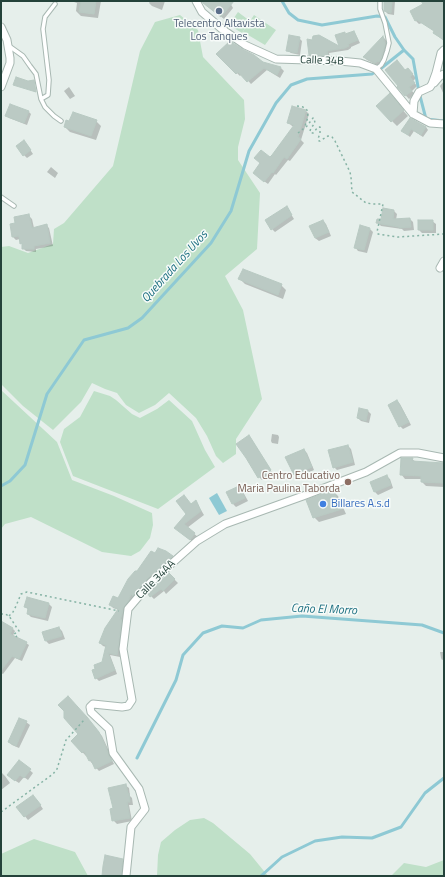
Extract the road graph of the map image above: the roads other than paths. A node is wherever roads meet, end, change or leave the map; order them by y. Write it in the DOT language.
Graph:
graph roads {
  1 [pos="196,1"];
  2 [pos="380,1"];
  3 [pos="55,4"];
  4 [pos="1,27"];
  5 [pos="9,46"];
  6 [pos="444,50"];
  7 [pos="377,71"];
  8 [pos="444,74"];
  9 [pos="432,84"];
  10 [pos="1,87"];
  11 [pos="41,99"];
  12 [pos="413,114"];
  13 [pos="62,121"];
  14 [pos="444,124"];
  15 [pos="1,197"];
  16 [pos="14,206"];
  17 [pos="444,261"];
  18 [pos="440,268"];
  19 [pos="444,458"];
  20 [pos="126,876"];
  1 -- 7 [label="street, Calle 34B"];
  2 -- 7 [label="lane"];
  3 -- 11 [label="lane"];
  4 -- 5 [label="street"];
  5 -- 10 [label="street"];
  5 -- 11 [label="lane"];
  6 -- 9 [label="street"];
  7 -- 12 [label="street"];
  8 -- 9 [label="street"];
  9 -- 12 [label="street"];
  11 -- 13 [label="lane"];
  12 -- 14 [label="street"];
  15 -- 16 [label="lane"];
  17 -- 18 [label="street"];
  19 -- 20 [label="street, Calle 34AA"];
}
